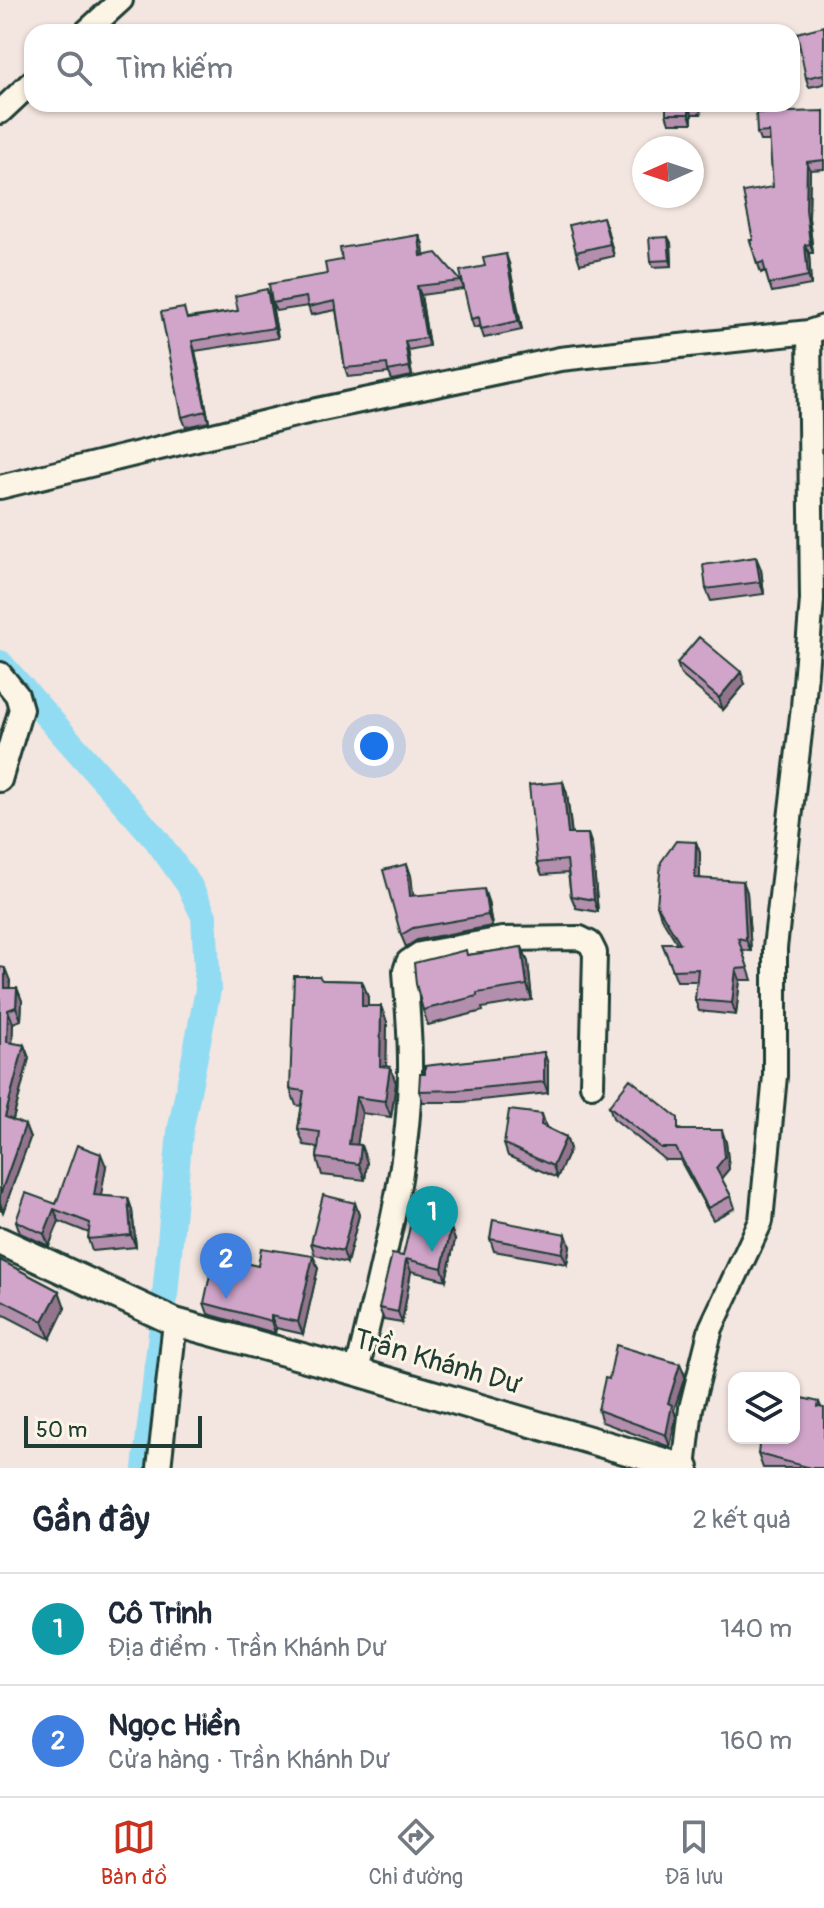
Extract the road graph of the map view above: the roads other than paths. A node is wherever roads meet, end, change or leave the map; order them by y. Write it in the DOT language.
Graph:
graph roads {
  1 [pos="121,0"];
  2 [pos="95,24"];
  3 [pos="24,90"];
  4 [pos="0,112"];
  5 [pos="816,329"];
  6 [pos="0,487"];
  7 [pos="0,674"];
  8 [pos="0,780"];
  9 [pos="592,1085"];
  10 [pos="0,1241"];
  11 [pos="173,1321"];
  12 [pos="357,1372"];
  13 [pos="159,1468"];
  14 [pos="684,1468"];
  1 -- 2 [label="street"];
  3 -- 4 [label="street"];
  5 -- 6 [label="street"];
  5 -- 14 [label="street"];
  7 -- 8 [label="street"];
  9 -- 12 [label="street"];
  10 -- 11 [label="street, Trần Khánh Dư"];
  11 -- 12 [label="street, Trần Khánh Dư"];
  11 -- 13 [label="street"];
  12 -- 14 [label="street, Trần Khánh Dư"];
}
